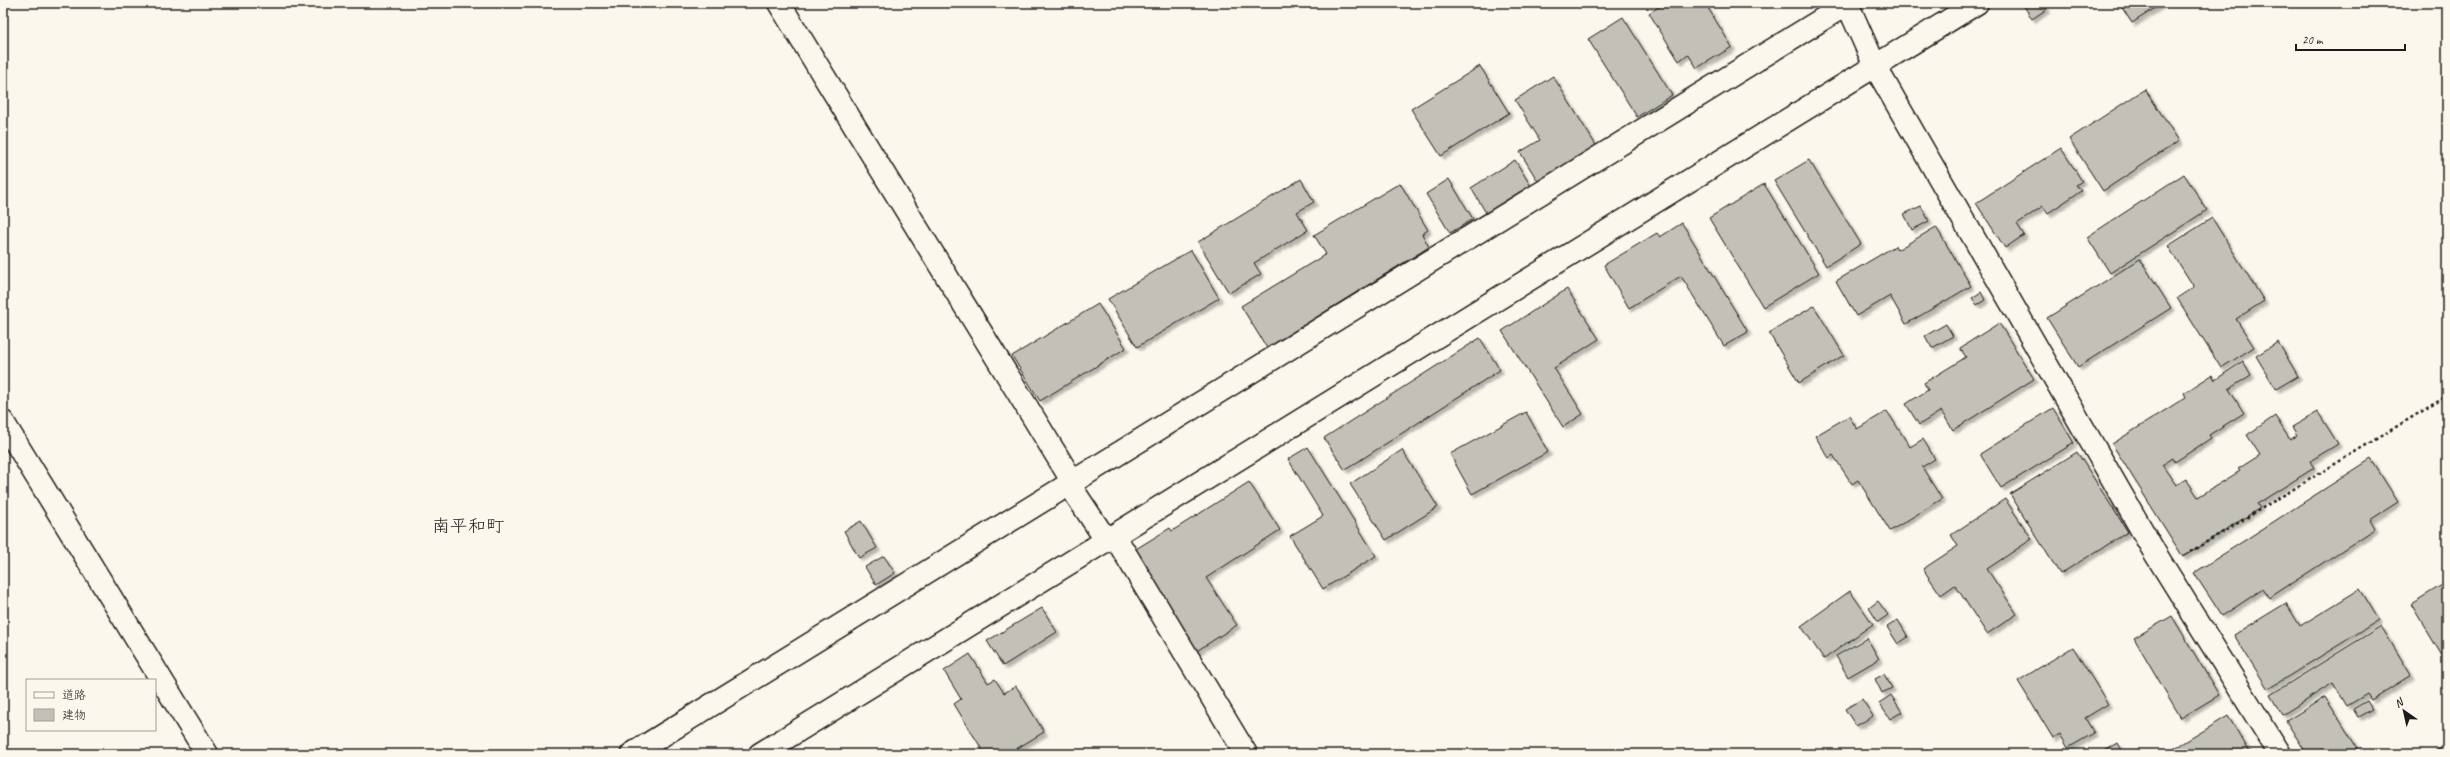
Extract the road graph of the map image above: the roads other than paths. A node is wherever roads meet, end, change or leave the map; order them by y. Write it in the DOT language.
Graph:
graph roads {
  1 [pos="779,3"];
  2 [pos="1977,3"];
  3 [pos="1849,7"];
  4 [pos="1873,63"];
  5 [pos="3,422"];
  6 [pos="9,445"];
  7 [pos="1073,490"];
  8 [pos="1105,534"];
  9 [pos="207,754"];
  10 [pos="632,754"];
  11 [pos="760,754"];
  12 [pos="1246,754"];
  13 [pos="2280,754"];
  1 -- 7 [label="street"];
  2 -- 4 [label="street"];
  3 -- 4 [label="street"];
  3 -- 7 [label="street"];
  4 -- 8 [label="street"];
  4 -- 13 [label="street"];
  5 -- 6 [label="street"];
  6 -- 9 [label="street"];
  7 -- 8 [label="street"];
  7 -- 10 [label="street"];
  8 -- 11 [label="street"];
  8 -- 12 [label="street"];
}
